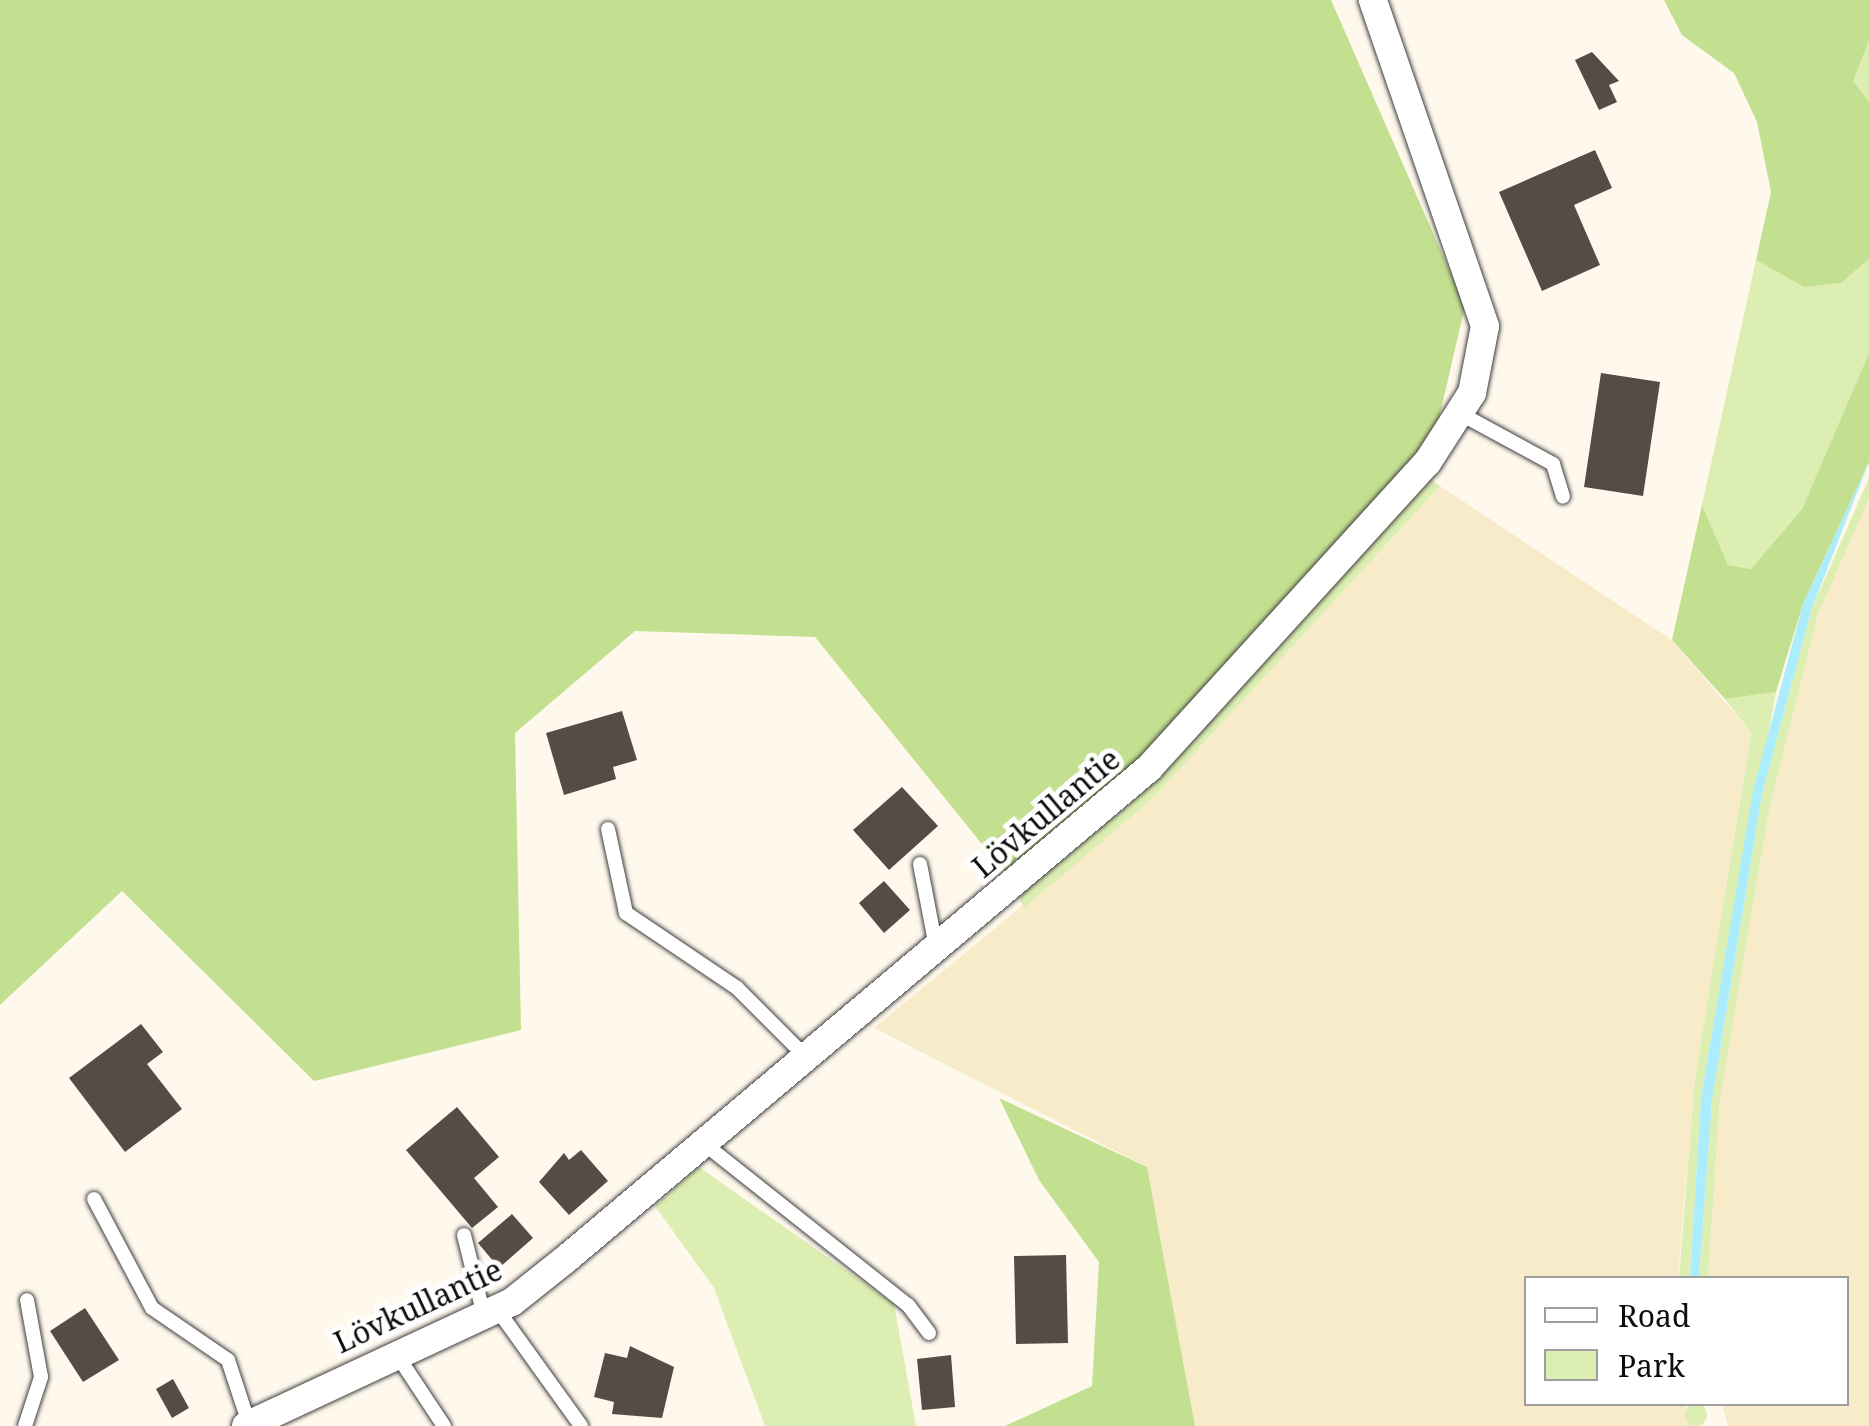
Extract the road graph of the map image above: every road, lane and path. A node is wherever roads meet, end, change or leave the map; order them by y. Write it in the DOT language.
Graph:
graph roads {
  1 [pos="1373,0"];
  2 [pos="1461,414"];
  3 [pos="1563,497"];
  4 [pos="608,829"];
  5 [pos="920,864"];
  6 [pos="936,948"];
  7 [pos="804,1056"];
  8 [pos="701,1142"];
  9 [pos="94,1199"];
  10 [pos="464,1236"];
  11 [pos="27,1300"];
  12 [pos="490,1313"];
  13 [pos="929,1333"];
  14 [pos="393,1350"];
  15 [pos="248,1425"];
  16 [pos="25,1426"];
  17 [pos="444,1426"];
  18 [pos="581,1426"];
  1 -- 2 [label="street, Lövkullantie"];
  2 -- 3 [label="lane"];
  2 -- 6 [label="street, Lövkullantie"];
  4 -- 7 [label="lane"];
  5 -- 6 [label="lane"];
  6 -- 7 [label="street, Lövkullantie"];
  7 -- 8 [label="street, Lövkullantie"];
  8 -- 12 [label="street, Lövkullantie"];
  8 -- 13 [label="lane"];
  9 -- 15 [label="lane"];
  10 -- 12 [label="lane"];
  11 -- 16 [label="lane"];
  12 -- 14 [label="street, Lövkullantie"];
  12 -- 18 [label="lane"];
  14 -- 15 [label="street, Lövkullantie"];
  14 -- 17 [label="lane"];
}
